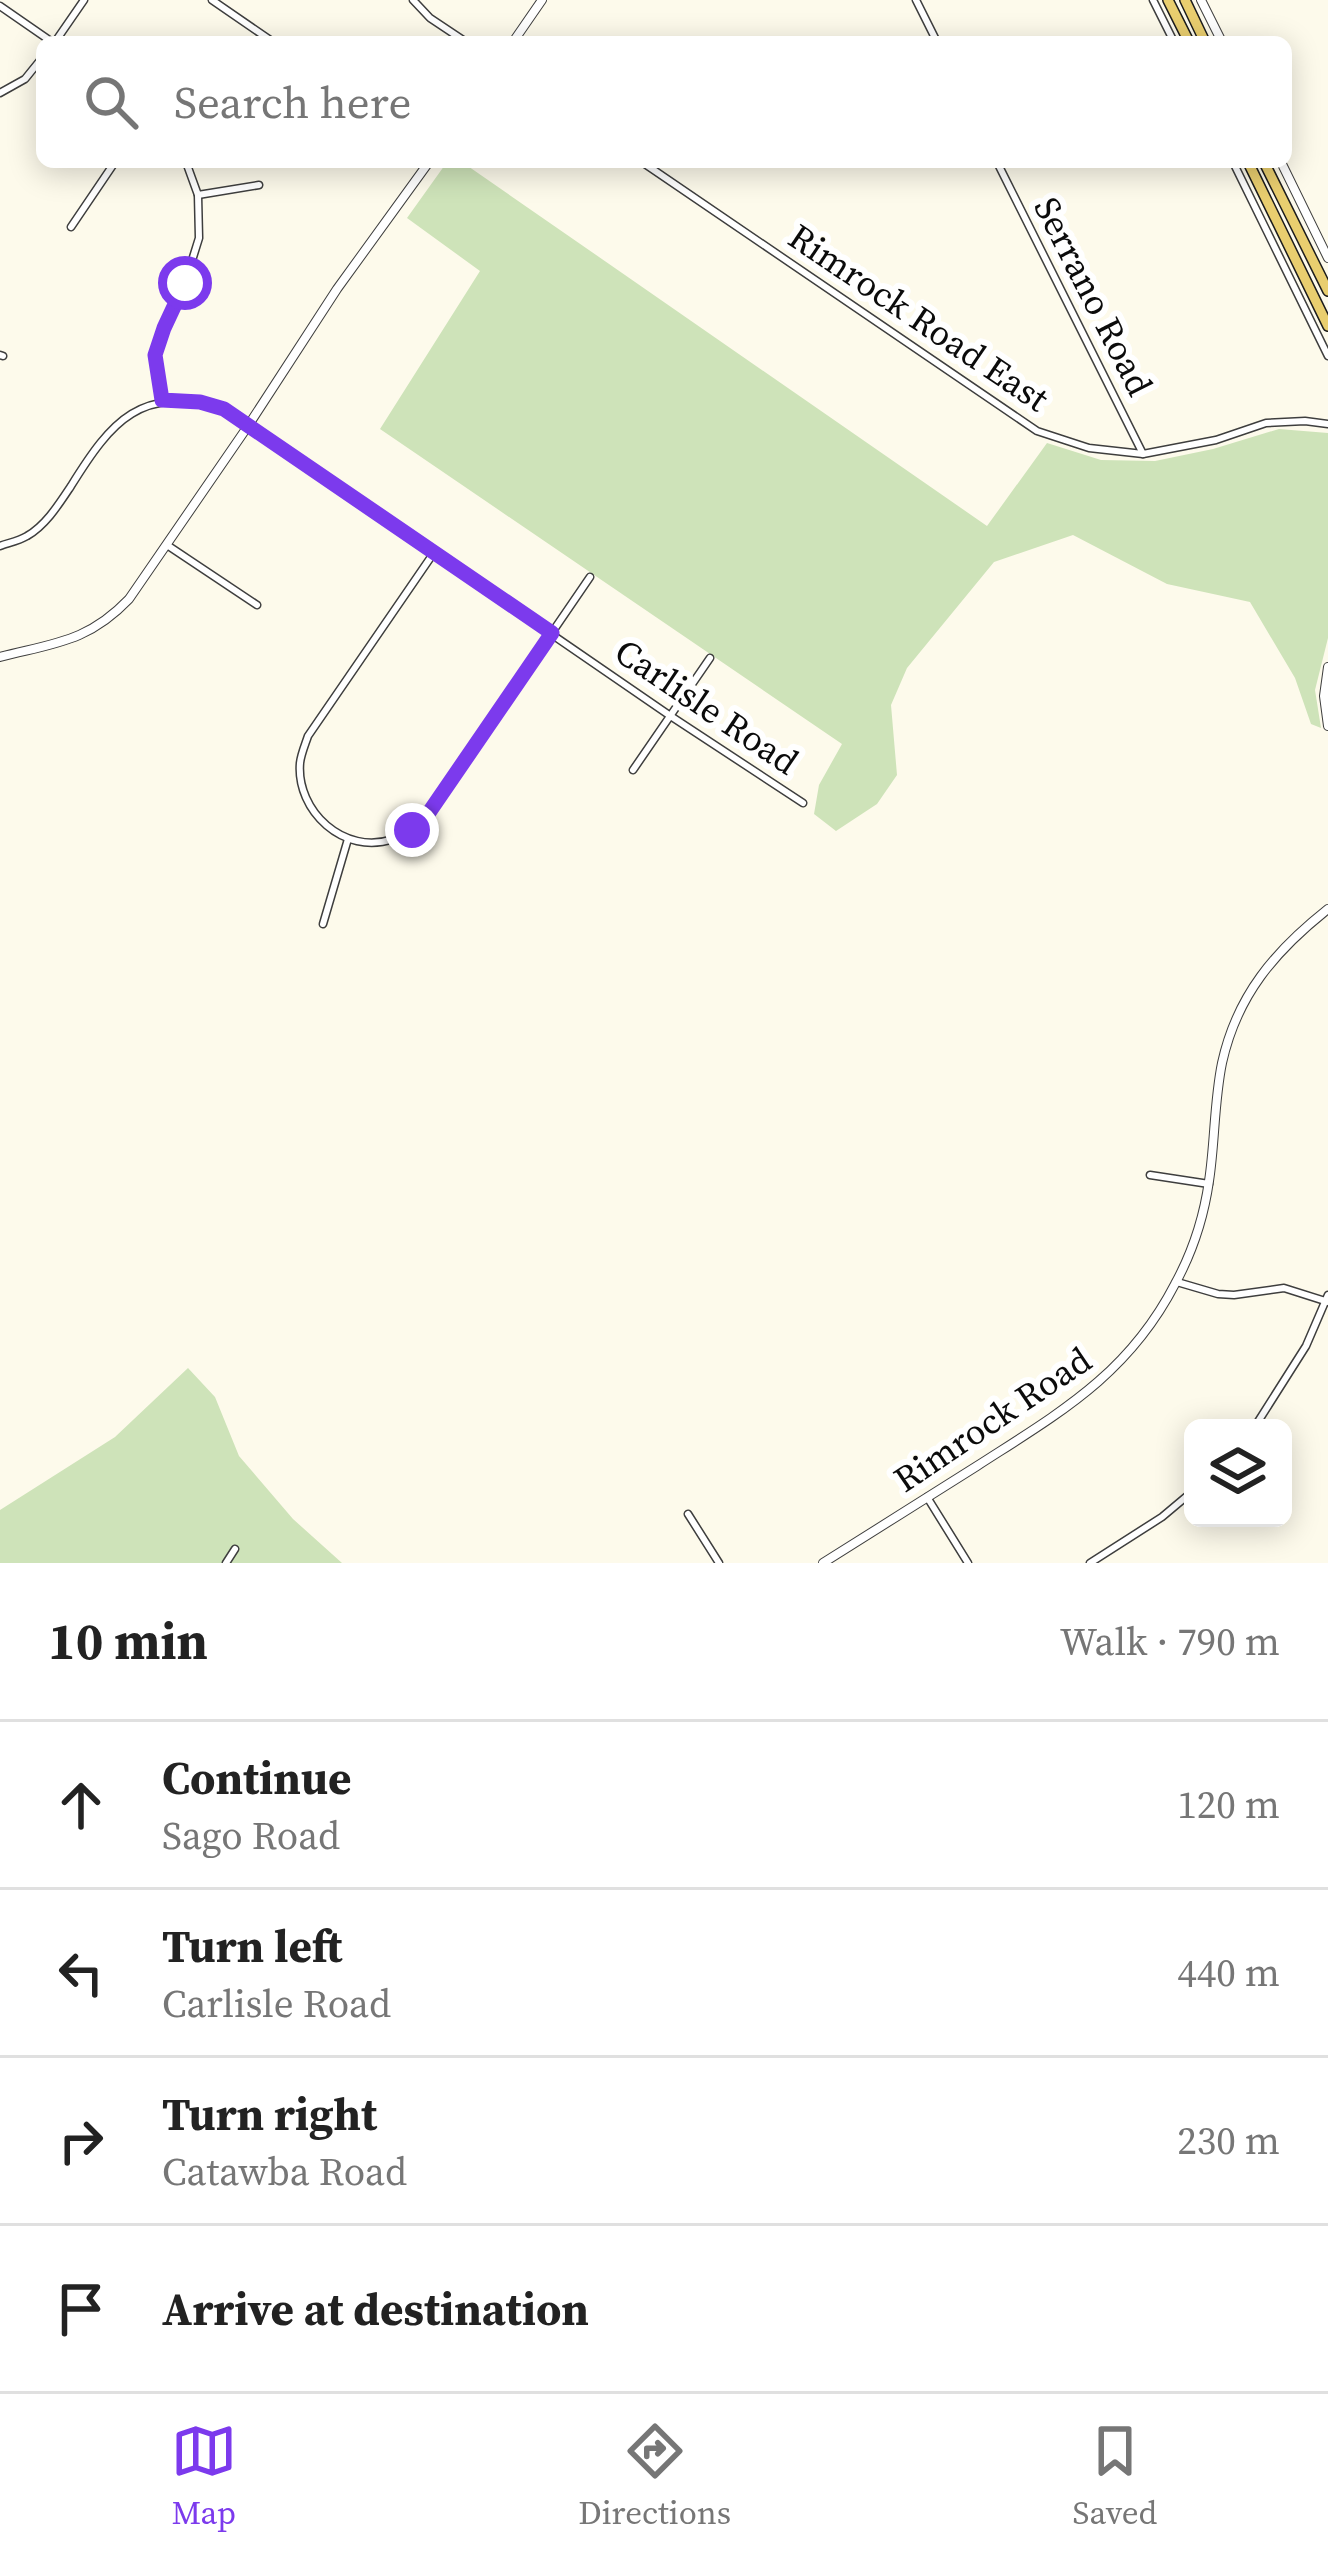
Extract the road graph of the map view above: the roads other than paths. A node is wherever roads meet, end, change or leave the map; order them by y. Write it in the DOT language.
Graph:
graph roads {
  1 [pos="84,0"];
  2 [pos="212,0"];
  3 [pos="413,0"];
  4 [pos="542,0"];
  5 [pos="916,0"];
  6 [pos="1153,0"];
  7 [pos="1168,0"];
  8 [pos="1185,0"];
  9 [pos="1201,0"];
  10 [pos="0,6"];
  11 [pos="45,36"];
  12 [pos="58,36"];
  13 [pos="264,36"];
  14 [pos="457,36"];
  15 [pos="518,36"];
  16 [pos="934,36"];
  17 [pos="1171,36"];
  18 [pos="1186,36"];
  19 [pos="1202,36"];
  20 [pos="1219,36"];
  21 [pos="36,65"];
  22 [pos="0,93"];
  23 [pos="111,168"];
  24 [pos="188,168"];
  25 [pos="425,168"];
  26 [pos="651,168"];
  27 [pos="1000,168"];
  28 [pos="1236,168"];
  29 [pos="1251,168"];
  30 [pos="1267,168"];
  31 [pos="1284,168"];
  32 [pos="259,185"];
  33 [pos="198,195"];
  34 [pos="71,226"];
  35 [pos="1328,258"];
  36 [pos="1328,291"];
  37 [pos="1328,326"];
  38 [pos="1328,356"];
  39 [pos="162,400"];
  40 [pos="1328,424"];
  41 [pos="248,426"];
  42 [pos="1143,454"];
  43 [pos="167,545"];
  44 [pos="0,546"];
  45 [pos="434,553"];
  46 [pos="590,578"];
  47 [pos="257,605"];
  48 [pos="552,633"];
  49 [pos="0,657"];
  50 [pos="710,658"];
  51 [pos="1328,667"];
  52 [pos="670,715"];
  53 [pos="1328,727"];
  54 [pos="633,770"];
  55 [pos="803,802"];
  56 [pos="348,839"];
  57 [pos="1328,909"];
  58 [pos="323,924"];
  59 [pos="1150,1175"];
  60 [pos="1209,1184"];
  61 [pos="1177,1282"];
  62 [pos="1327,1300"];
  63 [pos="1260,1419"];
  64 [pos="927,1497"];
  65 [pos="1184,1499"];
  66 [pos="688,1514"];
  67 [pos="236,1549"];
  68 [pos="226,1563"];
  69 [pos="719,1563"];
  70 [pos="823,1563"];
  71 [pos="968,1563"];
  72 [pos="1090,1563"];
  1 -- 12 [label="street"];
  2 -- 13 [label="street"];
  3 -- 14 [label="street"];
  4 -- 15 [label="street"];
  5 -- 16 [label="street"];
  6 -- 17 [label="street"];
  7 -- 18 [label="main road"];
  8 -- 19 [label="main road"];
  9 -- 20 [label="street"];
  10 -- 11 [label="street"];
  21 -- 22 [label="street"];
  23 -- 34 [label="street"];
  24 -- 33 [label="street"];
  25 -- 41 [label="street"];
  26 -- 42 [label="street, Rimrock Road East"];
  27 -- 42 [label="street, Serrano Road"];
  28 -- 38 [label="street"];
  29 -- 37 [label="main road"];
  30 -- 36 [label="main road"];
  31 -- 35 [label="street"];
  32 -- 33 [label="street"];
  33 -- 39 [label="street"];
  39 -- 41 [label="street, Carlisle Road"];
  39 -- 44 [label="street"];
  40 -- 42 [label="street, Rimrock Road East"];
  41 -- 43 [label="street"];
  41 -- 45 [label="street, Carlisle Road"];
  43 -- 47 [label="street"];
  43 -- 49 [label="street"];
  45 -- 48 [label="street, Carlisle Road"];
  45 -- 56 [label="street"];
  46 -- 48 [label="street"];
  48 -- 52 [label="street, Carlisle Road"];
  48 -- 56 [label="street"];
  50 -- 52 [label="street"];
  51 -- 53 [label="street"];
  52 -- 54 [label="street"];
  52 -- 55 [label="street, Carlisle Road"];
  56 -- 58 [label="street"];
  57 -- 60 [label="street, Rimrock Road"];
  59 -- 60 [label="street"];
  60 -- 61 [label="street, Rimrock Road"];
  61 -- 62 [label="street"];
  61 -- 64 [label="street, Rimrock Road"];
  62 -- 63 [label="street"];
  64 -- 70 [label="street, Rimrock Road"];
  64 -- 71 [label="street"];
  65 -- 72 [label="street"];
  66 -- 69 [label="street"];
  67 -- 68 [label="street"];
}
